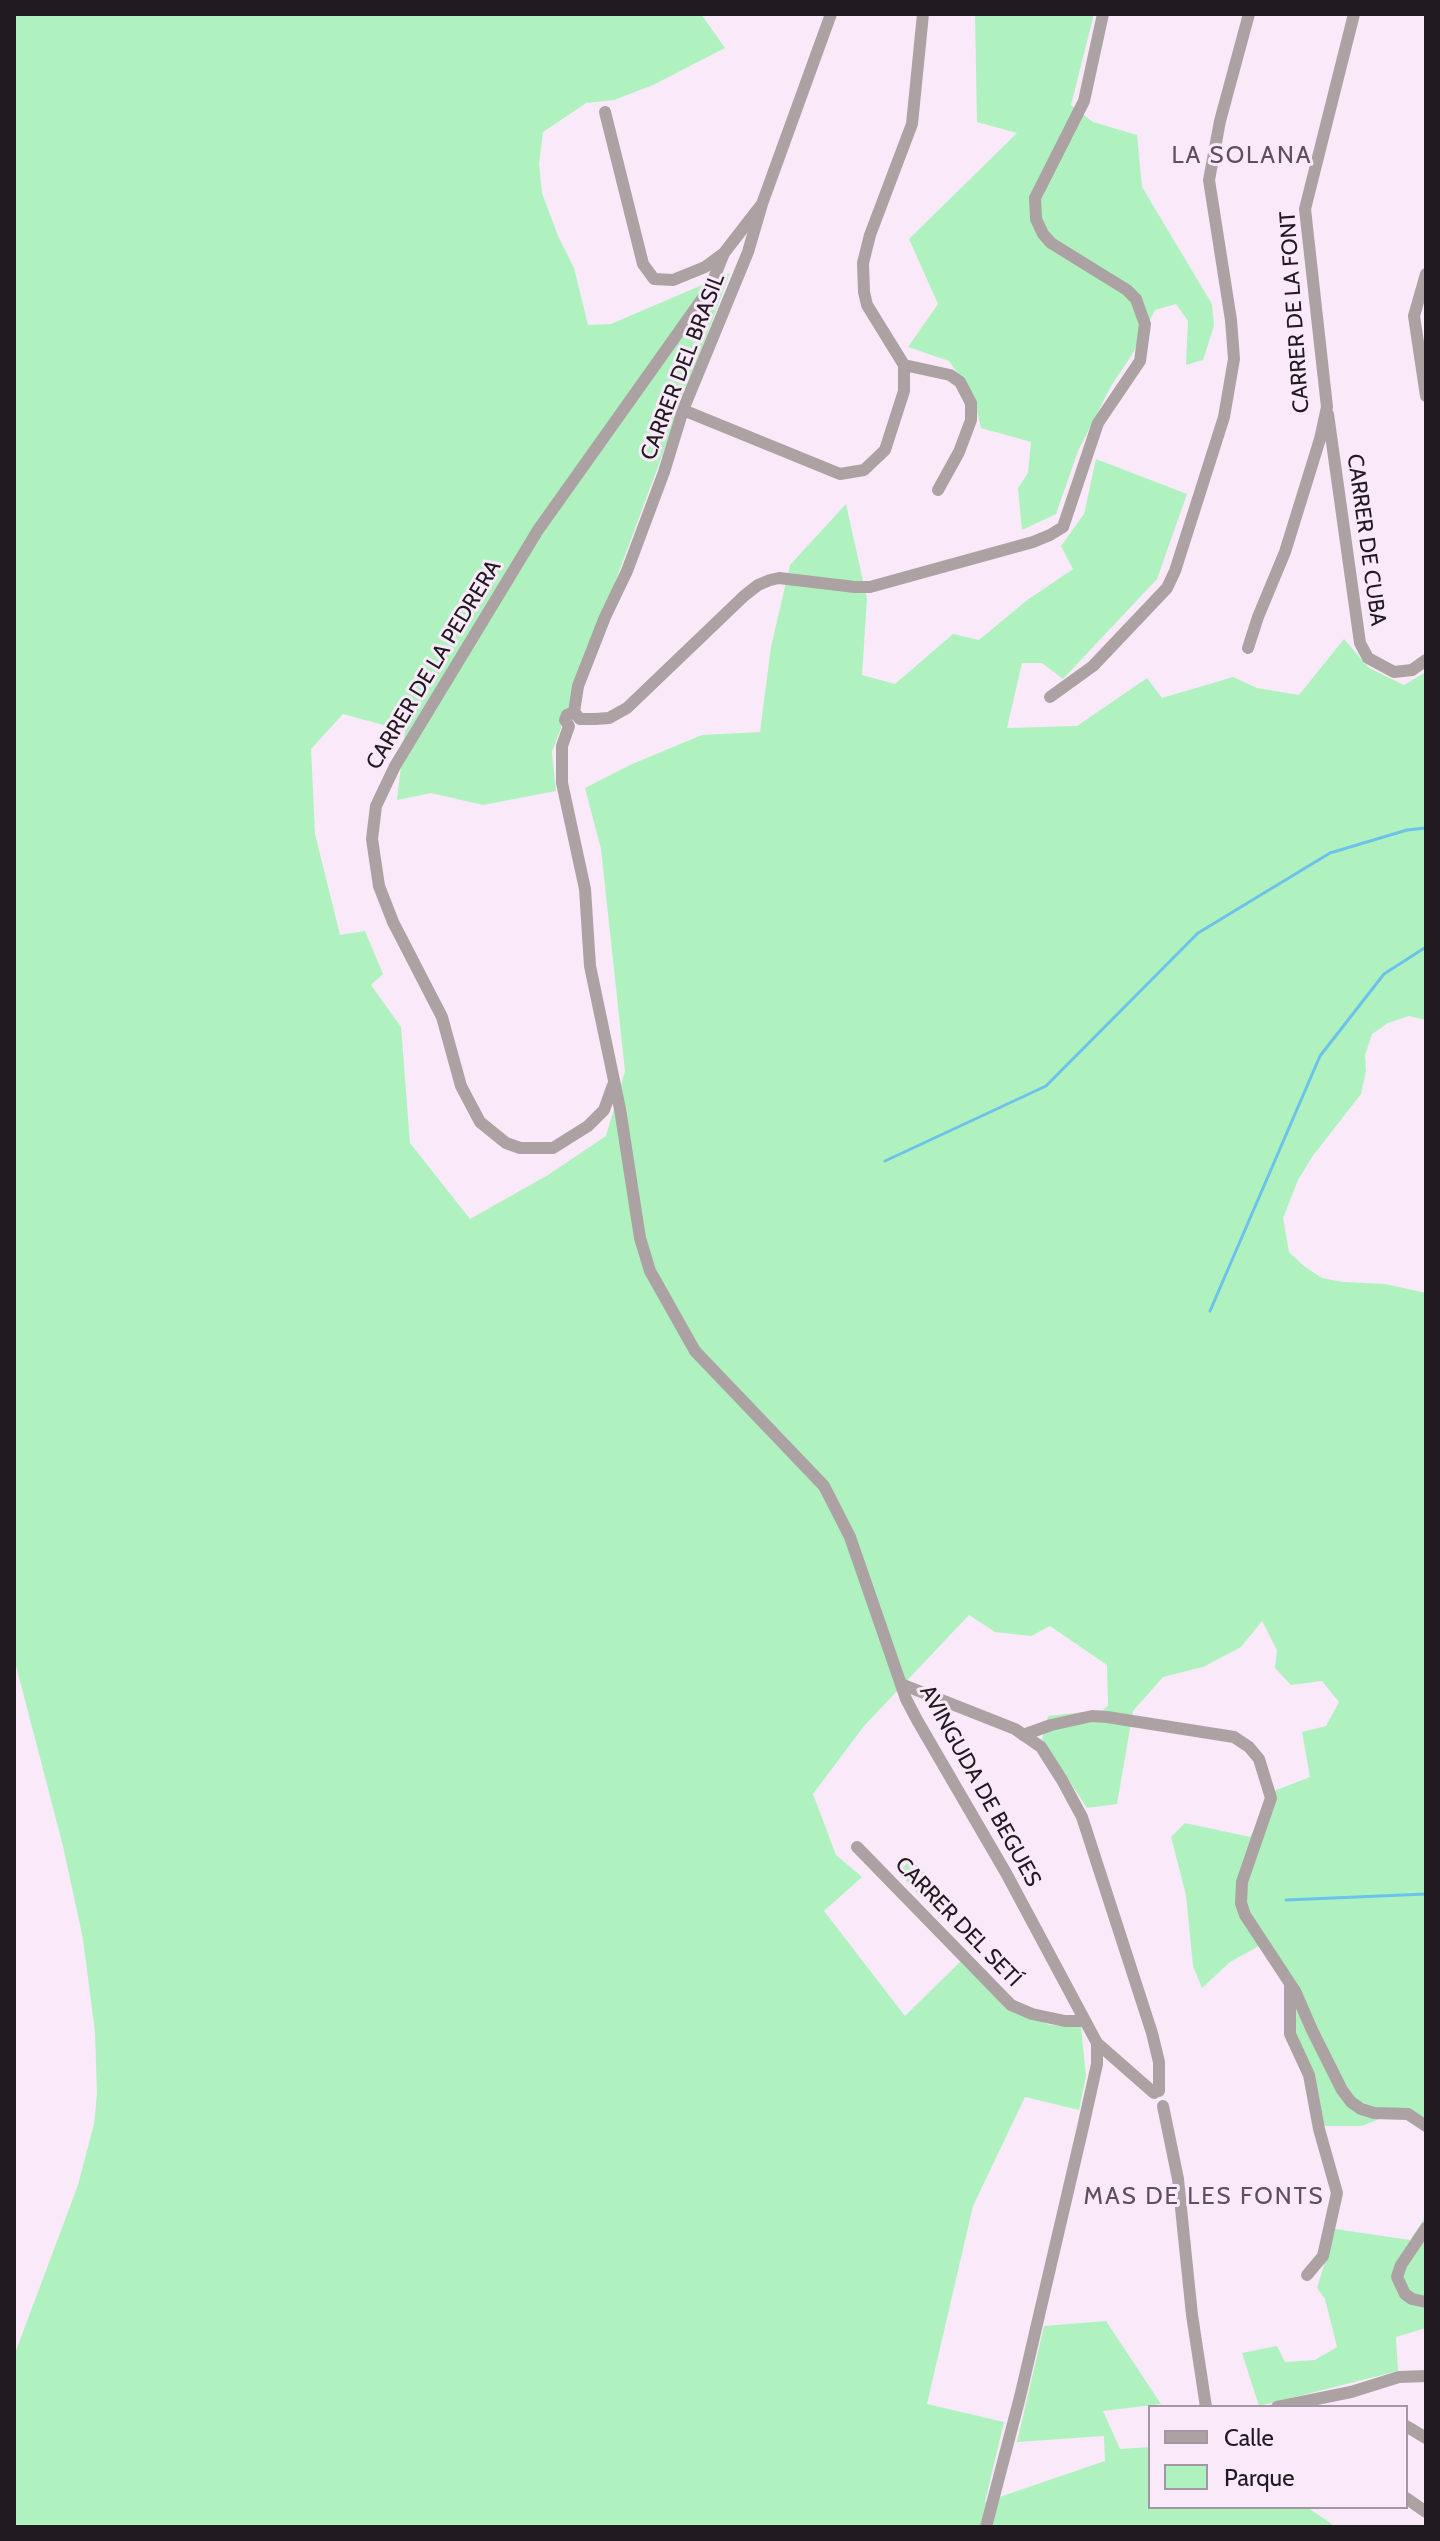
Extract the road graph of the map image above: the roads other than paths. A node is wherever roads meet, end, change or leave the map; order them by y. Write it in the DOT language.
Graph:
graph roads {
  1 [pos="831,14"];
  2 [pos="923,14"];
  3 [pos="1103,14"];
  4 [pos="1249,14"];
  5 [pos="1354,14"];
  6 [pos="605,112"];
  7 [pos="762,204"];
  8 [pos="724,253"];
  9 [pos="1426,274"];
  10 [pos="904,365"];
  11 [pos="1426,396"];
  12 [pos="1327,407"];
  13 [pos="683,410"];
  14 [pos="938,490"];
  15 [pos="1248,648"];
  16 [pos="1426,660"];
  17 [pos="1050,697"];
  18 [pos="574,719"];
  19 [pos="613,1085"];
  20 [pos="901,1684"];
  21 [pos="1023,1735"];
  22 [pos="857,1847"];
  23 [pos="1290,1983"];
  24 [pos="1084,2021"];
  25 [pos="1097,2043"];
  26 [pos="1157,2092"];
  27 [pos="1426,2126"];
  28 [pos="1426,2228"];
  29 [pos="1307,2275"];
  30 [pos="1426,2302"];
  31 [pos="1426,2376"];
  32 [pos="1206,2405"];
  33 [pos="1291,2405"];
  34 [pos="1408,2427"];
  35 [pos="1426,2438"];
  36 [pos="1408,2499"];
  37 [pos="1426,2512"];
  38 [pos="986,2527"];
  1 -- 7 [label="street, CARRER DEL BRASIL"];
  2 -- 10 [label="street"];
  3 -- 18 [label="street"];
  4 -- 17 [label="street"];
  5 -- 12 [label="street, CARRER DE LA FONT"];
  6 -- 8 [label="street"];
  7 -- 8 [label="street, CARRER DE LA PEDRERA"];
  7 -- 13 [label="street, CARRER DEL BRASIL"];
  8 -- 19 [label="street, CARRER DE LA PEDRERA"];
  9 -- 11 [label="street"];
  10 -- 13 [label="street"];
  10 -- 14 [label="street"];
  12 -- 15 [label="street, CARRER DE LA FONT"];
  12 -- 16 [label="street, CARRER DE CUBA"];
  13 -- 18 [label="street, CARRER DEL BRASIL"];
  18 -- 19 [label="street, CARRER DEL BRASIL"];
  19 -- 20 [label="street, AVINGUDA DE BEGUES"];
  20 -- 21 [label="street"];
  20 -- 24 [label="street, AVINGUDA DE BEGUES"];
  21 -- 23 [label="street"];
  21 -- 26 [label="street"];
  22 -- 24 [label="street, CARRER DEL SETÍ"];
  23 -- 27 [label="street"];
  23 -- 29 [label="street"];
  24 -- 25 [label="street, AVINGUDA DE BEGUES"];
  25 -- 26 [label="street, AVINGUDA DE BEGUES"];
  25 -- 38 [label="street"];
  26 -- 32 [label="street"];
  28 -- 30 [label="street"];
  31 -- 33 [label="street"];
  34 -- 35 [label="street"];
  36 -- 37 [label="street"];
}
